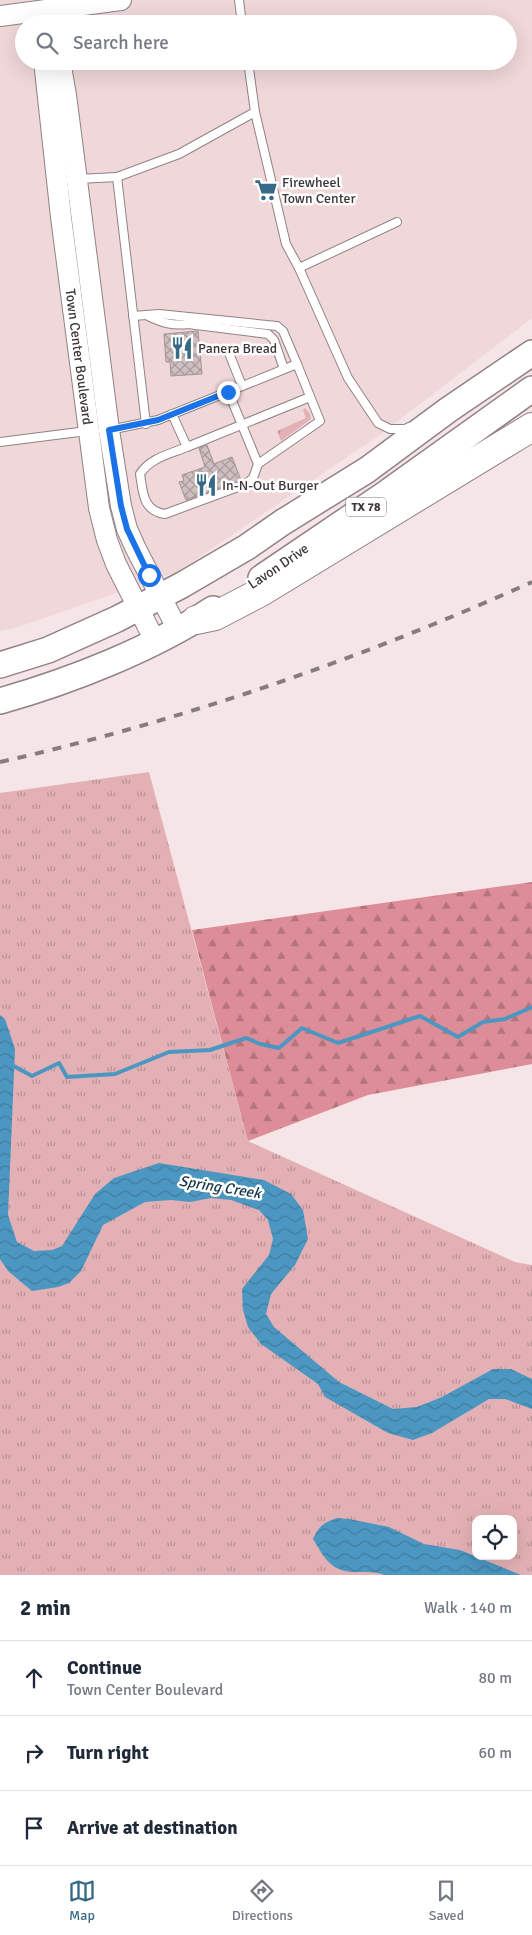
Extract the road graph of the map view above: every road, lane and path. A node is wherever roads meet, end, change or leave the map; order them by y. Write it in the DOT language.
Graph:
graph roads {
  1 [pos="121,0"];
  2 [pos="239,0"];
  3 [pos="63,15"];
  4 [pos="241,15"];
  5 [pos="0,16"];
  6 [pos="15,17"];
  7 [pos="45,70"];
  8 [pos="62,70"];
  9 [pos="249,70"];
  10 [pos="255,112"];
  11 [pos="117,177"];
  12 [pos="77,179"];
  13 [pos="397,222"];
  14 [pos="299,268"];
  15 [pos="132,316"];
  16 [pos="148,316"];
  17 [pos="229,352"];
  18 [pos="532,353"];
  19 [pos="297,364"];
  20 [pos="284,369"];
  21 [pos="242,386"];
  22 [pos="532,389"];
  23 [pos="228,392"];
  24 [pos="470,395"];
  25 [pos="310,397"];
  26 [pos="172,414"];
  27 [pos="146,424"];
  28 [pos="242,425"];
  29 [pos="532,427"];
  30 [pos="98,431"];
  31 [pos="0,442"];
  32 [pos="187,447"];
  33 [pos="258,464"];
  34 [pos="150,603"];
  35 [pos="187,625"];
  36 [pos="155,641"];
  37 [pos="0,665"];
  38 [pos="0,701"];
  1 -- 3 [label="street"];
  2 -- 4 [label="lane"];
  5 -- 6 [label="street"];
  7 -- 30 [label="street, Town Center Boulevard"];
  8 -- 12 [label="street, Town Center Boulevard"];
  9 -- 10 [label="lane"];
  10 -- 11 [label="lane"];
  10 -- 14 [label="lane"];
  11 -- 12 [label="lane"];
  11 -- 15 [label="lane"];
  12 -- 30 [label="street, Town Center Boulevard"];
  13 -- 14 [label="lane"];
  14 -- 24 [label="lane"];
  15 -- 16 [label="lane"];
  15 -- 27 [label="lane"];
  16 -- 19 [label="lane"];
  16 -- 20 [label="lane"];
  17 -- 21 [label="lane"];
  18 -- 24 [label="main road, TX 78"];
  19 -- 20 [label="lane"];
  19 -- 25 [label="lane"];
  20 -- 21 [label="lane"];
  21 -- 23 [label="lane"];
  22 -- 35 [label="main road, Lavon Drive / TX 78"];
  23 -- 26 [label="lane"];
  23 -- 28 [label="lane"];
  24 -- 34 [label="main road, TX 78"];
  25 -- 28 [label="lane"];
  25 -- 33 [label="lane"];
  26 -- 27 [label="lane"];
  26 -- 32 [label="lane"];
  27 -- 30 [label="lane"];
  28 -- 32 [label="lane"];
  28 -- 33 [label="lane"];
  29 -- 35 [label="highway"];
  30 -- 31 [label="lane"];
  30 -- 34 [label="street, Town Center Boulevard"];
  32 -- 33 [label="lane"];
  34 -- 35 [label="street, Town Center Boulevard"];
  34 -- 36 [label="street, Town Center Boulevard"];
  34 -- 37 [label="main road, TX 78"];
  35 -- 36 [label="main road, Lavon Drive / TX 78"];
  36 -- 38 [label="main road, Lavon Drive / TX 78"];
}
